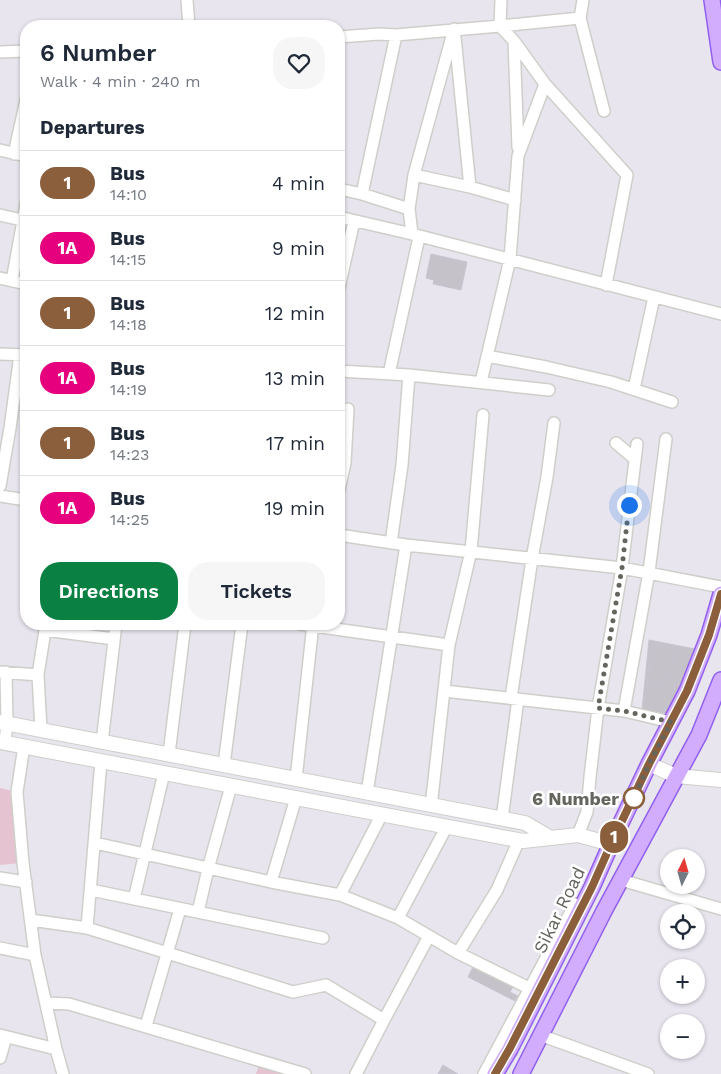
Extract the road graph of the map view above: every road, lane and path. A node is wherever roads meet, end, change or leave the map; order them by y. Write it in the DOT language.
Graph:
graph roads {
  1 [pos="186,0"];
  2 [pos="501,0"];
  3 [pos="582,0"];
  4 [pos="712,0"];
  5 [pos="580,18"];
  6 [pos="188,20"];
  7 [pos="500,26"];
  8 [pos="454,29"];
  9 [pos="396,35"];
  10 [pos="345,37"];
  11 [pos="514,41"];
  12 [pos="20,51"];
  13 [pos="0,52"];
  14 [pos="721,62"];
  15 [pos="545,84"];
  16 [pos="604,111"];
  17 [pos="20,127"];
  18 [pos="0,150"];
  19 [pos="14,154"];
  20 [pos="20,155"];
  21 [pos="518,156"];
  22 [pos="414,175"];
  23 [pos="470,186"];
  24 [pos="345,190"];
  25 [pos="362,194"];
  26 [pos="515,200"];
  27 [pos="409,209"];
  28 [pos="0,215"];
  29 [pos="345,219"];
  30 [pos="20,220"];
  31 [pos="354,221"];
  32 [pos="20,232"];
  33 [pos="416,235"];
  34 [pos="510,259"];
  35 [pos="345,261"];
  36 [pos="0,278"];
  37 [pos="12,281"];
  38 [pos="20,283"];
  39 [pos="606,285"];
  40 [pos="654,297"];
  41 [pos="721,314"];
  42 [pos="0,354"];
  43 [pos="20,355"];
  44 [pos="487,356"];
  45 [pos="20,367"];
  46 [pos="345,371"];
  47 [pos="389,374"];
  48 [pos="409,375"];
  49 [pos="481,382"];
  50 [pos="549,390"];
  51 [pos="634,390"];
  52 [pos="672,402"];
  53 [pos="348,409"];
  54 [pos="483,415"];
  55 [pos="554,423"];
  56 [pos="5,427"];
  57 [pos="666,439"];
  58 [pos="616,443"];
  59 [pos="637,444"];
  60 [pos="635,459"];
  61 [pos="345,463"];
  62 [pos="0,486"];
  63 [pos="0,496"];
  64 [pos="20,499"];
  65 [pos="345,536"];
  66 [pos="391,543"];
  67 [pos="406,545"];
  68 [pos="471,551"];
  69 [pos="532,559"];
  70 [pos="622,568"];
  71 [pos="649,572"];
  72 [pos="721,587"];
  73 [pos="721,594"];
  74 [pos="45,630"];
  75 [pos="62,630"];
  76 [pos="115,630"];
  77 [pos="184,630"];
  78 [pos="241,630"];
  79 [pos="313,630"];
  80 [pos="345,630"];
  81 [pos="391,637"];
  82 [pos="114,639"];
  83 [pos="449,645"];
  84 [pos="3,672"];
  85 [pos="38,675"];
  86 [pos="721,680"];
  87 [pos="444,691"];
  88 [pos="515,698"];
  89 [pos="598,708"];
  90 [pos="624,711"];
  91 [pos="3,722"];
  92 [pos="671,722"];
  93 [pos="40,730"];
  94 [pos="2,742"];
  95 [pos="102,742"];
  96 [pos="24,746"];
  97 [pos="169,754"];
  98 [pos="101,761"];
  99 [pos="649,764"];
  100 [pos="224,765"];
  101 [pos="164,773"];
  102 [pos="676,776"];
  103 [pos="298,780"];
  104 [pos="721,780"];
  105 [pos="231,786"];
  106 [pos="367,793"];
  107 [pos="296,798"];
  108 [pos="434,806"];
  109 [pos="382,814"];
  110 [pos="502,819"];
  111 [pos="432,824"];
  112 [pos="447,826"];
  113 [pos="578,835"];
  114 [pos="549,837"];
  115 [pos="518,840"];
  116 [pos="95,843"];
  117 [pos="611,844"];
  118 [pos="145,855"];
  119 [pos="208,869"];
  120 [pos="0,878"];
  121 [pos="621,880"];
  122 [pos="26,882"];
  123 [pos="271,882"];
  124 [pos="91,890"];
  125 [pos="340,895"];
  126 [pos="134,899"];
  127 [pos="180,909"];
  128 [pos="721,909"];
  129 [pos="198,912"];
  130 [pos="398,918"];
  131 [pos="31,920"];
  132 [pos="87,928"];
  133 [pos="429,936"];
  134 [pos="323,938"];
  135 [pos="0,948"];
  136 [pos="168,953"];
  137 [pos="458,953"];
  138 [pos="35,955"];
  139 [pos="535,991"];
  140 [pos="46,1003"];
  141 [pos="384,1020"];
  142 [pos="146,1026"];
  143 [pos="540,1035"];
  144 [pos="3,1036"];
  145 [pos="56,1050"];
  146 [pos="0,1058"];
  147 [pos="63,1074"];
  148 [pos="305,1074"];
  149 [pos="356,1074"];
  150 [pos="484,1074"];
  151 [pos="495,1074"];
  152 [pos="521,1074"];
  153 [pos="648,1074"];
  1 -- 6 [label="street"];
  2 -- 7 [label="street"];
  3 -- 5 [label="street"];
  4 -- 14 [label="main road"];
  5 -- 7 [label="street"];
  5 -- 16 [label="street"];
  7 -- 8 [label="street"];
  7 -- 11 [label="street"];
  8 -- 9 [label="street"];
  8 -- 22 [label="street"];
  8 -- 23 [label="street"];
  9 -- 10 [label="street"];
  9 -- 25 [label="street"];
  11 -- 15 [label="street"];
  11 -- 21 [label="street"];
  12 -- 13 [label="street"];
  15 -- 21 [label="street"];
  15 -- 39 [label="street"];
  17 -- 19 [label="street"];
  18 -- 19 [label="street"];
  19 -- 20 [label="street"];
  21 -- 26 [label="street"];
  22 -- 23 [label="street"];
  22 -- 27 [label="street"];
  23 -- 26 [label="street"];
  24 -- 25 [label="street"];
  25 -- 27 [label="street"];
  26 -- 34 [label="street"];
  27 -- 33 [label="street"];
  28 -- 30 [label="street"];
  29 -- 31 [label="street"];
  31 -- 33 [label="street"];
  31 -- 35 [label="street"];
  32 -- 37 [label="street"];
  33 -- 34 [label="street"];
  33 -- 47 [label="street"];
  34 -- 39 [label="street"];
  34 -- 44 [label="street"];
  36 -- 37 [label="street"];
  37 -- 38 [label="street"];
  39 -- 40 [label="street"];
  40 -- 41 [label="street"];
  40 -- 51 [label="street"];
  42 -- 43 [label="street"];
  44 -- 49 [label="street"];
  44 -- 51 [label="street"];
  45 -- 56 [label="street"];
  46 -- 47 [label="street"];
  47 -- 48 [label="street"];
  48 -- 49 [label="street"];
  48 -- 66 [label="street"];
  49 -- 50 [label="street"];
  51 -- 52 [label="street"];
  53 -- 61 [label="street"];
  54 -- 68 [label="street"];
  55 -- 69 [label="street"];
  56 -- 62 [label="street"];
  57 -- 71 [label="street"];
  58 -- 60 [label="street"];
  59 -- 60 [label="street"];
  60 -- 70 [label="street"];
  63 -- 64 [label="street"];
  65 -- 66 [label="street"];
  66 -- 67 [label="street"];
  67 -- 68 [label="street"];
  67 -- 81 [label="street"];
  68 -- 69 [label="street"];
  68 -- 83 [label="street"];
  69 -- 70 [label="street"];
  69 -- 88 [label="street"];
  70 -- 71 [label="street"];
  70 -- 89 [label="street"];
  71 -- 72 [label="street"];
  71 -- 90 [label="street"];
  73 -- 92 [label="main road, Sikar Road"];
  74 -- 85 [label="street"];
  75 -- 82 [label="street"];
  76 -- 82 [label="street"];
  77 -- 97 [label="street"];
  78 -- 100 [label="street"];
  79 -- 103 [label="street"];
  80 -- 81 [label="street"];
  81 -- 83 [label="street"];
  81 -- 106 [label="street"];
  82 -- 95 [label="street"];
  83 -- 87 [label="street"];
  84 -- 85 [label="street"];
  84 -- 91 [label="street"];
  85 -- 93 [label="street"];
  86 -- 102 [label="main road"];
  87 -- 88 [label="street"];
  87 -- 108 [label="street"];
  88 -- 89 [label="street"];
  88 -- 110 [label="street"];
  89 -- 90 [label="street"];
  89 -- 113 [label="street"];
  90 -- 92 [label="street"];
  91 -- 93 [label="street"];
  91 -- 94 [label="street"];
  92 -- 99 [label="main road, Sikar Road"];
  93 -- 95 [label="street"];
  94 -- 96 [label="street"];
  95 -- 97 [label="street"];
  96 -- 98 [label="street"];
  96 -- 122 [label="street"];
  97 -- 100 [label="street"];
  97 -- 101 [label="street"];
  98 -- 101 [label="street"];
  98 -- 116 [label="street"];
  99 -- 102 [label="street"];
  99 -- 117 [label="main road, Sikar Road"];
  100 -- 103 [label="street"];
  101 -- 105 [label="street"];
  101 -- 118 [label="street"];
  102 -- 104 [label="street"];
  102 -- 121 [label="main road"];
  103 -- 106 [label="street"];
  103 -- 107 [label="street"];
  105 -- 107 [label="street"];
  105 -- 119 [label="street"];
  106 -- 108 [label="street"];
  107 -- 109 [label="street"];
  107 -- 123 [label="street"];
  108 -- 110 [label="street"];
  108 -- 111 [label="street"];
  109 -- 111 [label="street"];
  109 -- 125 [label="street"];
  110 -- 114 [label="street"];
  111 -- 112 [label="street"];
  112 -- 115 [label="street"];
  112 -- 130 [label="street"];
  113 -- 114 [label="street"];
  113 -- 117 [label="street"];
  114 -- 115 [label="street"];
  115 -- 137 [label="street"];
  116 -- 118 [label="street"];
  116 -- 124 [label="street"];
  117 -- 139 [label="main road, Sikar Road"];
  118 -- 119 [label="street"];
  118 -- 126 [label="street"];
  119 -- 123 [label="street"];
  119 -- 129 [label="street"];
  120 -- 122 [label="street"];
  121 -- 128 [label="street"];
  121 -- 143 [label="main road"];
  122 -- 131 [label="street"];
  123 -- 125 [label="street"];
  124 -- 126 [label="street"];
  124 -- 132 [label="street"];
  125 -- 130 [label="street"];
  126 -- 127 [label="street"];
  127 -- 129 [label="street"];
  127 -- 136 [label="street"];
  129 -- 134 [label="street"];
  130 -- 133 [label="street"];
  131 -- 132 [label="street"];
  131 -- 138 [label="street"];
  132 -- 136 [label="street"];
  133 -- 137 [label="street"];
  133 -- 141 [label="street"];
  135 -- 138 [label="street"];
  136 -- 141 [label="street"];
  136 -- 142 [label="street"];
  137 -- 139 [label="street"];
  138 -- 140 [label="street"];
  139 -- 150 [label="street"];
  139 -- 151 [label="main road, Sikar Road"];
  140 -- 142 [label="street"];
  140 -- 145 [label="street"];
  141 -- 149 [label="street"];
  142 -- 148 [label="street"];
  143 -- 152 [label="main road"];
  143 -- 153 [label="street"];
  144 -- 145 [label="street"];
  144 -- 146 [label="street"];
  145 -- 147 [label="street"];
}
